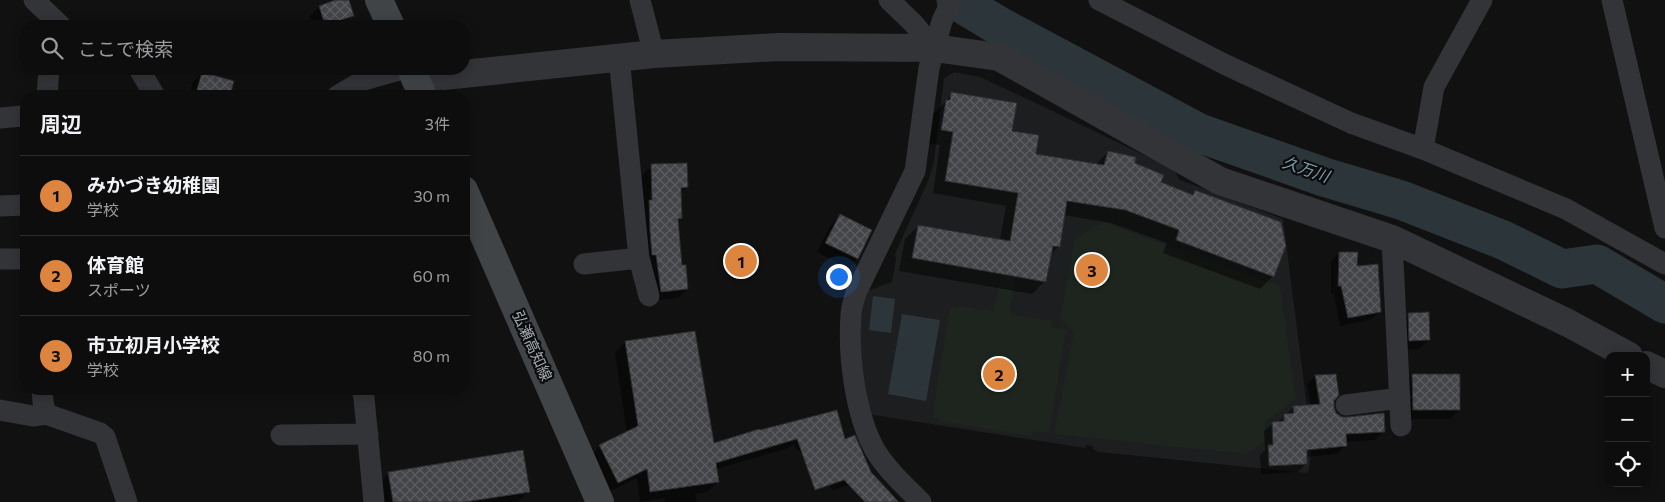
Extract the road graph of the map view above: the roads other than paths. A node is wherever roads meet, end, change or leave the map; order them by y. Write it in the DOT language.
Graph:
graph roads {
  1 [pos="34,0"];
  2 [pos="380,0"];
  3 [pos="640,0"];
  4 [pos="889,0"];
  5 [pos="952,0"];
  6 [pos="1099,0"];
  7 [pos="1482,0"];
  8 [pos="1612,0"];
  9 [pos="54,20"];
  10 [pos="388,20"];
  11 [pos="934,48"];
  12 [pos="654,54"];
  13 [pos="620,58"];
  14 [pos="470,72"];
  15 [pos="49,75"];
  16 [pos="143,75"];
  17 [pos="444,75"];
  18 [pos="413,78"];
  19 [pos="47,90"];
  20 [pos="151,90"];
  21 [pos="347,90"];
  22 [pos="20,116"];
  23 [pos="0,118"];
  24 [pos="1423,149"];
  25 [pos="470,204"];
  26 [pos="20,205"];
  27 [pos="0,206"];
  28 [pos="1665,228"];
  29 [pos="1392,239"];
  30 [pos="639,258"];
  31 [pos="0,259"];
  32 [pos="20,259"];
  33 [pos="584,264"];
  34 [pos="1665,264"];
  35 [pos="649,296"];
  36 [pos="1622,352"];
  37 [pos="1650,367"];
  38 [pos="1665,374"];
  39 [pos="42,395"];
  40 [pos="363,395"];
  41 [pos="1400,398"];
  42 [pos="1346,405"];
  43 [pos="0,410"];
  44 [pos="46,414"];
  45 [pos="1401,426"];
  46 [pos="368,434"];
  47 [pos="281,435"];
  48 [pos="127,502"];
  49 [pos="374,502"];
  50 [pos="600,502"];
  51 [pos="921,502"];
  1 -- 9 [label="street"];
  2 -- 10 [label="main road"];
  3 -- 12 [label="street"];
  4 -- 11 [label="street"];
  5 -- 11 [label="street"];
  6 -- 24 [label="street"];
  7 -- 24 [label="street"];
  8 -- 28 [label="street"];
  11 -- 12 [label="street"];
  11 -- 29 [label="street"];
  11 -- 51 [label="street"];
  12 -- 13 [label="street"];
  13 -- 14 [label="street"];
  13 -- 30 [label="street"];
  15 -- 19 [label="street"];
  16 -- 20 [label="street"];
  17 -- 18 [label="street"];
  18 -- 21 [label="street"];
  22 -- 23 [label="street"];
  24 -- 34 [label="street"];
  25 -- 50 [label="main road, 弘瀬高知線"];
  26 -- 27 [label="street"];
  29 -- 36 [label="street"];
  29 -- 41 [label="street"];
  30 -- 33 [label="street"];
  30 -- 35 [label="street"];
  31 -- 32 [label="street"];
  37 -- 38 [label="street"];
  39 -- 44 [label="street"];
  40 -- 46 [label="street"];
  41 -- 42 [label="street"];
  41 -- 45 [label="street"];
  43 -- 44 [label="street"];
  44 -- 48 [label="street"];
  46 -- 47 [label="street"];
  46 -- 49 [label="street"];
}
